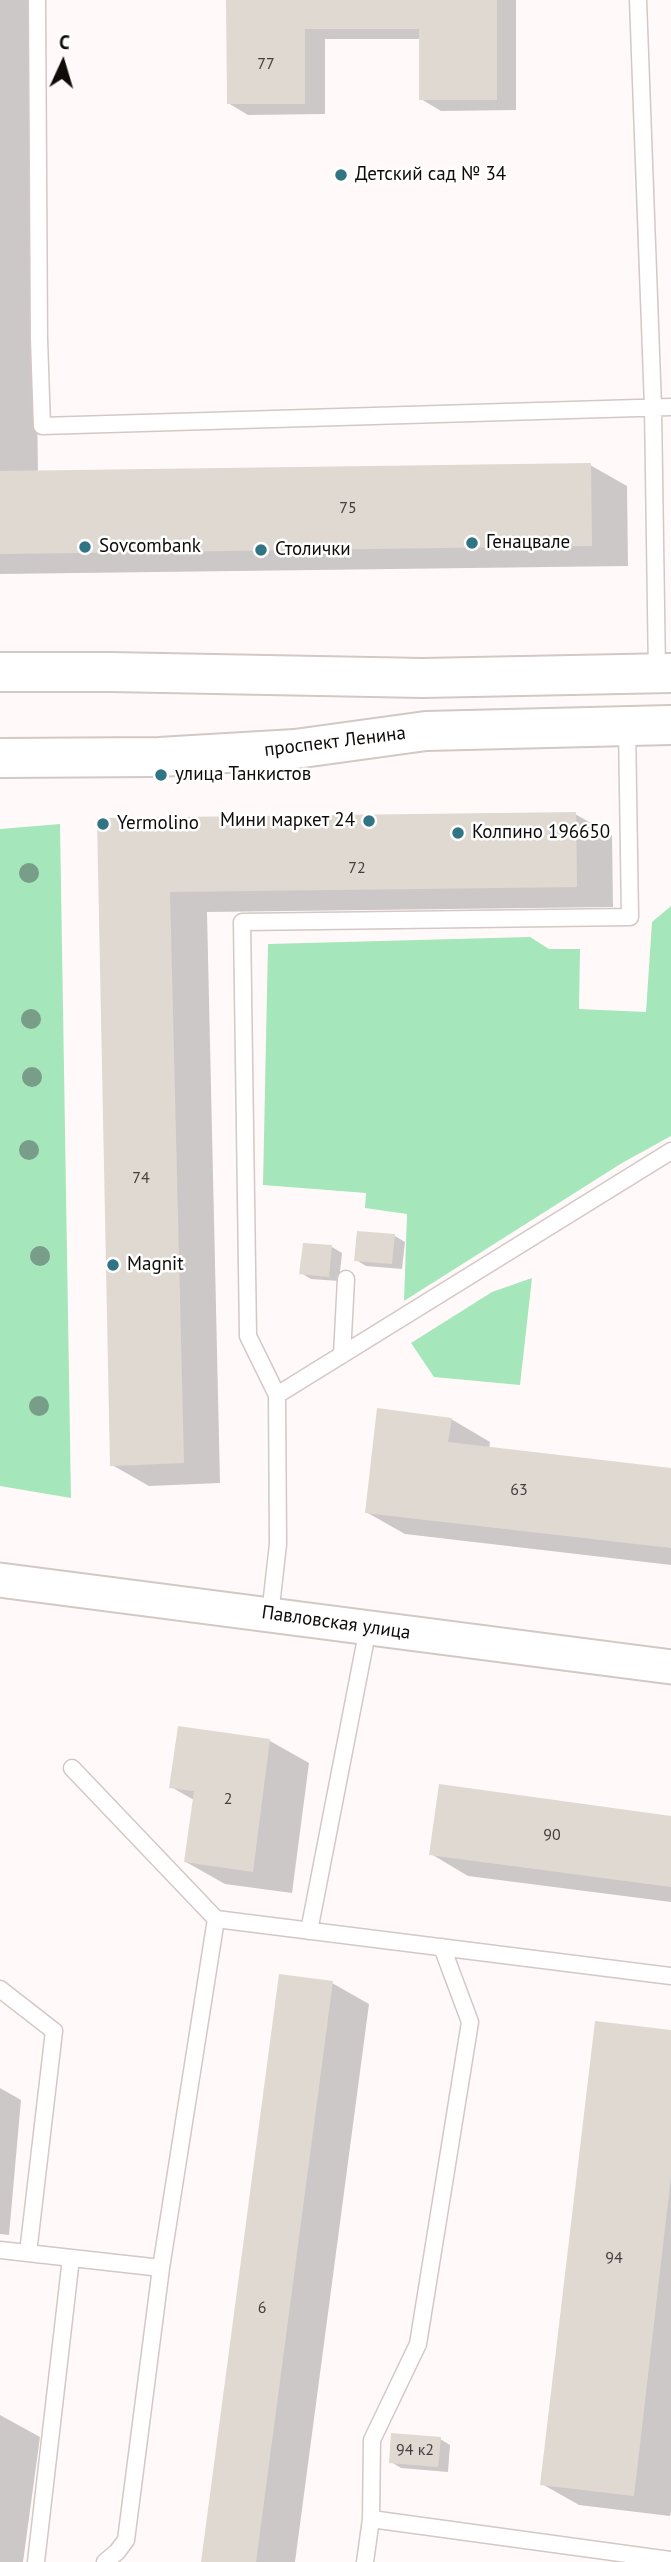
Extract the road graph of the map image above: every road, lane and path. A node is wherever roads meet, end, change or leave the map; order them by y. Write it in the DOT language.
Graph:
graph roads {
  1 [pos="37,0"];
  2 [pos="638,0"];
  3 [pos="653,407"];
  4 [pos="671,407"];
  5 [pos="0,672"];
  6 [pos="664,673"];
  7 [pos="671,725"];
  8 [pos="626,726"];
  9 [pos="0,758"];
  10 [pos="671,1151"];
  11 [pos="346,1279"];
  12 [pos="342,1355"];
  13 [pos="277,1395"];
  14 [pos="0,1580"];
  15 [pos="270,1615"];
  16 [pos="368,1628"];
  17 [pos="671,1668"];
  18 [pos="72,1768"];
  19 [pos="216,1919"];
  20 [pos="309,1931"];
  21 [pos="442,1947"];
  22 [pos="671,1976"];
  23 [pos="0,1989"];
  24 [pos="0,2250"];
  25 [pos="28,2253"];
  26 [pos="71,2258"];
  27 [pos="161,2268"];
  28 [pos="371,2519"];
  29 [pos="671,2560"];
  30 [pos="36,2562"];
  31 [pos="105,2562"];
  32 [pos="365,2562"];
  1 -- 3 [label="lane"];
  2 -- 3 [label="lane"];
  3 -- 4 [label="lane"];
  3 -- 6 [label="lane"];
  5 -- 6 [label="main road"];
  7 -- 8 [label="main road, проспект Ленина"];
  8 -- 9 [label="main road, проспект Ленина"];
  8 -- 13 [label="lane"];
  10 -- 12 [label="lane"];
  11 -- 12 [label="lane"];
  12 -- 13 [label="lane"];
  13 -- 15 [label="lane"];
  14 -- 15 [label="street, Павловская улица"];
  15 -- 16 [label="street, Павловская улица"];
  16 -- 17 [label="street, Павловская улица"];
  16 -- 20 [label="lane"];
  18 -- 19 [label="lane"];
  19 -- 20 [label="lane"];
  19 -- 27 [label="lane"];
  20 -- 21 [label="lane"];
  21 -- 22 [label="lane"];
  21 -- 28 [label="lane"];
  23 -- 25 [label="lane"];
  24 -- 25 [label="lane"];
  25 -- 26 [label="lane"];
  26 -- 27 [label="lane"];
  26 -- 30 [label="lane"];
  27 -- 31 [label="lane"];
  28 -- 29 [label="lane"];
  28 -- 32 [label="lane"];
}
